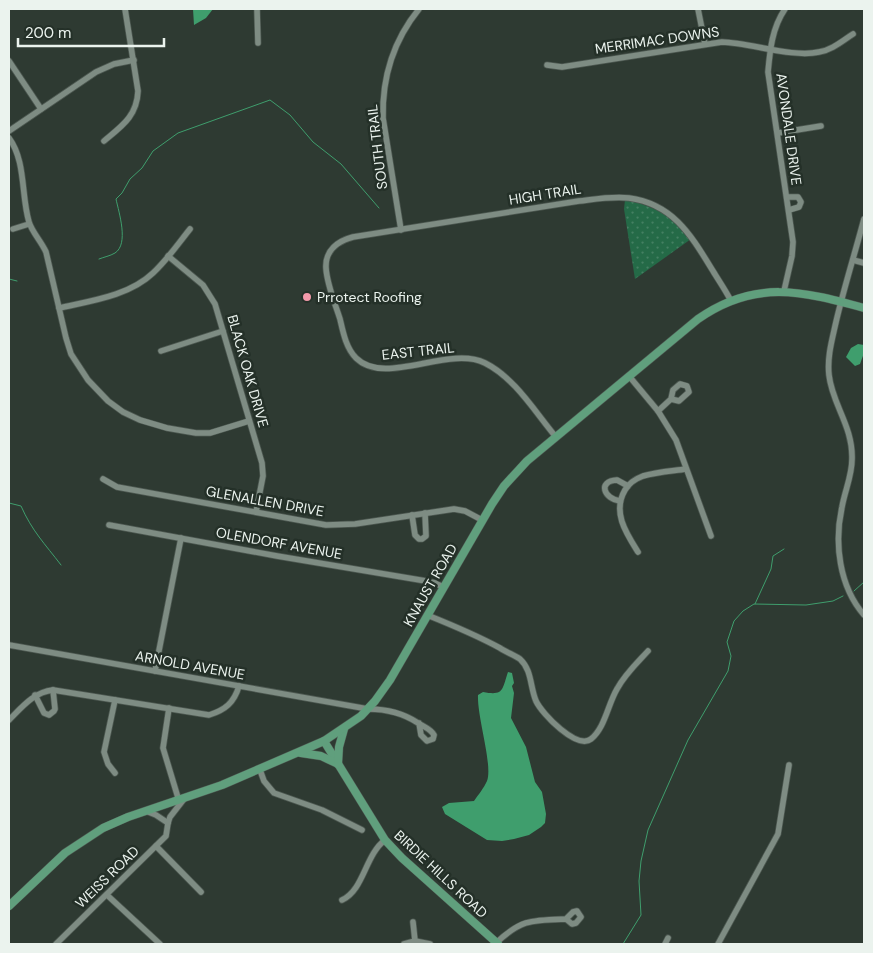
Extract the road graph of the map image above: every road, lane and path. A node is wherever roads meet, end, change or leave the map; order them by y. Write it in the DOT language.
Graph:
graph roads {
  1 [pos="125,9"];
  2 [pos="257,9"];
  3 [pos="419,9"];
  4 [pos="698,9"];
  5 [pos="785,9"];
  6 [pos="853,34"];
  7 [pos="258,43"];
  8 [pos="705,44"];
  9 [pos="770,48"];
  10 [pos="134,60"];
  11 [pos="9,61"];
  12 [pos="547,65"];
  13 [pos="40,109"];
  14 [pos="821,126"];
  15 [pos="9,131"];
  16 [pos="778,133"];
  17 [pos="9,138"];
  18 [pos="104,141"];
  19 [pos="786,197"];
  20 [pos="789,210"];
  21 [pos="864,219"];
  22 [pos="29,224"];
  23 [pos="190,229"];
  24 [pos="13,230"];
  25 [pos="401,230"];
  26 [pos="168,256"];
  27 [pos="326,260"];
  28 [pos="853,260"];
  29 [pos="864,263"];
  30 [pos="784,291"];
  31 [pos="731,301"];
  32 [pos="841,302"];
  33 [pos="59,308"];
  34 [pos="864,308"];
  35 [pos="223,331"];
  36 [pos="161,351"];
  37 [pos="629,376"];
  38 [pos="671,400"];
  39 [pos="658,411"];
  40 [pos="249,421"];
  41 [pos="556,437"];
  42 [pos="686,469"];
  43 [pos="103,479"];
  44 [pos="628,486"];
  45 [pos="620,501"];
  46 [pos="256,512"];
  47 [pos="425,513"];
  48 [pos="412,515"];
  49 [pos="482,520"];
  50 [pos="109,525"];
  51 [pos="711,536"];
  52 [pos="181,538"];
  53 [pos="638,552"];
  54 [pos="443,587"];
  55 [pos="427,615"];
  56 [pos="864,615"];
  57 [pos="9,645"];
  58 [pos="648,651"];
  59 [pos="155,671"];
  60 [pos="239,686"];
  61 [pos="53,690"];
  62 [pos="35,696"];
  63 [pos="115,700"];
  64 [pos="169,708"];
  65 [pos="368,709"];
  66 [pos="9,720"];
  67 [pos="419,724"];
  68 [pos="344,729"];
  69 [pos="324,742"];
  70 [pos="299,753"];
  71 [pos="338,764"];
  72 [pos="789,765"];
  73 [pos="260,770"];
  74 [pos="115,773"];
  75 [pos="181,800"];
  76 [pos="146,811"];
  77 [pos="168,824"];
  78 [pos="362,830"];
  79 [pos="385,840"];
  80 [pos="156,846"];
  81 [pos="201,892"];
  82 [pos="107,895"];
  83 [pos="342,900"];
  84 [pos="9,906"];
  85 [pos="566,919"];
  86 [pos="413,922"];
  87 [pos="668,938"];
  88 [pos="415,941"];
  89 [pos="56,944"];
  90 [pos="160,944"];
  91 [pos="404,944"];
  92 [pos="430,944"];
  93 [pos="496,944"];
  94 [pos="665,944"];
  95 [pos="718,944"];
  1 -- 10 [label="street"];
  2 -- 7 [label="street"];
  3 -- 25 [label="street, SOUTH TRAIL"];
  4 -- 8 [label="street"];
  5 -- 9 [label="street, AVONDALE DRIVE"];
  6 -- 9 [label="street, MERRIMAC DOWNS"];
  8 -- 9 [label="street, MERRIMAC DOWNS"];
  8 -- 12 [label="street, MERRIMAC DOWNS"];
  9 -- 16 [label="street, AVONDALE DRIVE"];
  10 -- 13 [label="street"];
  10 -- 18 [label="street"];
  11 -- 13 [label="street"];
  13 -- 15 [label="street"];
  14 -- 16 [label="street"];
  16 -- 19 [label="street, AVONDALE DRIVE"];
  17 -- 22 [label="street"];
  19 -- 20 [label="street, AVONDALE DRIVE"];
  19 -- 20 [label="street, AVONDALE DRIVE"];
  20 -- 30 [label="street, AVONDALE DRIVE"];
  21 -- 28 [label="street"];
  22 -- 24 [label="street"];
  22 -- 33 [label="street"];
  23 -- 26 [label="street"];
  25 -- 27 [label="street, HIGH TRAIL"];
  25 -- 31 [label="street, HIGH TRAIL"];
  26 -- 33 [label="street"];
  26 -- 35 [label="street, BLACK OAK DRIVE"];
  27 -- 41 [label="street, EAST TRAIL"];
  28 -- 29 [label="street"];
  28 -- 32 [label="street"];
  30 -- 31 [label="main road, KNAUST ROAD"];
  30 -- 32 [label="main road, KNAUST ROAD"];
  31 -- 37 [label="main road, KNAUST ROAD"];
  32 -- 34 [label="main road, KNAUST ROAD"];
  32 -- 56 [label="street"];
  33 -- 40 [label="street"];
  35 -- 36 [label="street"];
  35 -- 40 [label="street, BLACK OAK DRIVE"];
  37 -- 39 [label="street"];
  37 -- 41 [label="main road, KNAUST ROAD"];
  38 -- 39 [label="street"];
  39 -- 42 [label="street"];
  40 -- 46 [label="street, BLACK OAK DRIVE"];
  41 -- 49 [label="main road, KNAUST ROAD"];
  42 -- 44 [label="street"];
  42 -- 51 [label="street"];
  43 -- 46 [label="street, GLENALLEN DRIVE"];
  44 -- 45 [label="street"];
  44 -- 45 [label="street"];
  45 -- 53 [label="street"];
  46 -- 48 [label="street, GLENALLEN DRIVE"];
  47 -- 48 [label="street, GLENALLEN DRIVE"];
  47 -- 48 [label="street"];
  47 -- 49 [label="street, GLENALLEN DRIVE"];
  49 -- 54 [label="main road, KNAUST ROAD"];
  50 -- 52 [label="street, OLENDORF AVENUE"];
  52 -- 54 [label="street, OLENDORF AVENUE"];
  52 -- 59 [label="street"];
  54 -- 55 [label="main road, KNAUST ROAD"];
  55 -- 58 [label="street"];
  55 -- 65 [label="main road, KNAUST ROAD"];
  57 -- 59 [label="street, ARNOLD AVENUE"];
  59 -- 60 [label="street, ARNOLD AVENUE"];
  60 -- 64 [label="street"];
  60 -- 65 [label="street, ARNOLD AVENUE"];
  61 -- 62 [label="street"];
  61 -- 62 [label="street"];
  61 -- 63 [label="street"];
  62 -- 66 [label="street"];
  63 -- 64 [label="street"];
  63 -- 74 [label="street"];
  64 -- 75 [label="street"];
  65 -- 67 [label="street, ARNOLD AVENUE"];
  65 -- 68 [label="main road, KNAUST ROAD"];
  68 -- 69 [label="main road, KNAUST ROAD"];
  68 -- 71 [label="main road"];
  69 -- 70 [label="main road, KNAUST ROAD"];
  69 -- 71 [label="main road, BIRDIE HILLS ROAD"];
  70 -- 71 [label="main road"];
  70 -- 73 [label="main road, KNAUST ROAD"];
  71 -- 79 [label="main road, BIRDIE HILLS ROAD"];
  72 -- 95 [label="street"];
  73 -- 75 [label="main road, KNAUST ROAD"];
  73 -- 78 [label="street"];
  75 -- 76 [label="main road, KNAUST ROAD"];
  75 -- 77 [label="street, WEISS ROAD"];
  76 -- 77 [label="street"];
  76 -- 84 [label="main road, KNAUST ROAD"];
  77 -- 80 [label="street, WEISS ROAD"];
  79 -- 83 [label="street"];
  79 -- 93 [label="main road, BIRDIE HILLS ROAD"];
  80 -- 81 [label="street"];
  80 -- 82 [label="street, WEISS ROAD"];
  82 -- 89 [label="street, WEISS ROAD"];
  82 -- 90 [label="street"];
  85 -- 93 [label="street"];
  86 -- 88 [label="street"];
  87 -- 94 [label="street"];
  88 -- 91 [label="street"];
  88 -- 92 [label="street"];
}
